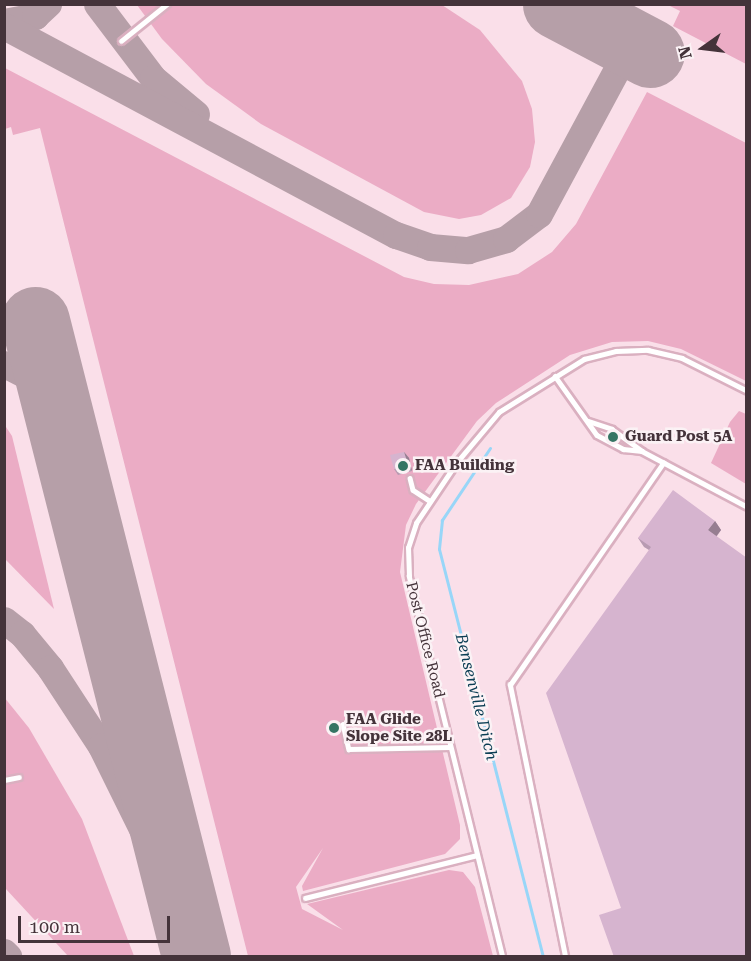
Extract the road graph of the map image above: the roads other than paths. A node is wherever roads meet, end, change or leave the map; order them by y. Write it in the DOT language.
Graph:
graph roads {
  1 [pos="167,4"];
  2 [pos="121,41"];
  3 [pos="555,376"];
  4 [pos="747,390"];
  5 [pos="588,421"];
  6 [pos="642,451"];
  7 [pos="663,463"];
  8 [pos="410,478"];
  9 [pos="430,501"];
  10 [pos="747,506"];
  11 [pos="343,724"];
  12 [pos="450,747"];
  13 [pos="19,777"];
  14 [pos="4,780"];
  15 [pos="477,855"];
  16 [pos="305,898"];
  17 [pos="502,957"];
  18 [pos="565,957"];
  1 -- 2 [label="lane"];
  3 -- 4 [label="lane, Post Office Road"];
  3 -- 5 [label="lane"];
  3 -- 9 [label="lane, Post Office Road"];
  5 -- 6 [label="lane"];
  5 -- 6 [label="lane"];
  6 -- 7 [label="lane"];
  7 -- 10 [label="lane"];
  7 -- 18 [label="lane"];
  8 -- 9 [label="lane"];
  9 -- 12 [label="lane, Post Office Road"];
  11 -- 12 [label="lane"];
  12 -- 15 [label="lane, Post Office Road"];
  13 -- 14 [label="lane"];
  15 -- 16 [label="lane"];
  15 -- 17 [label="lane, Post Office Road"];
}
